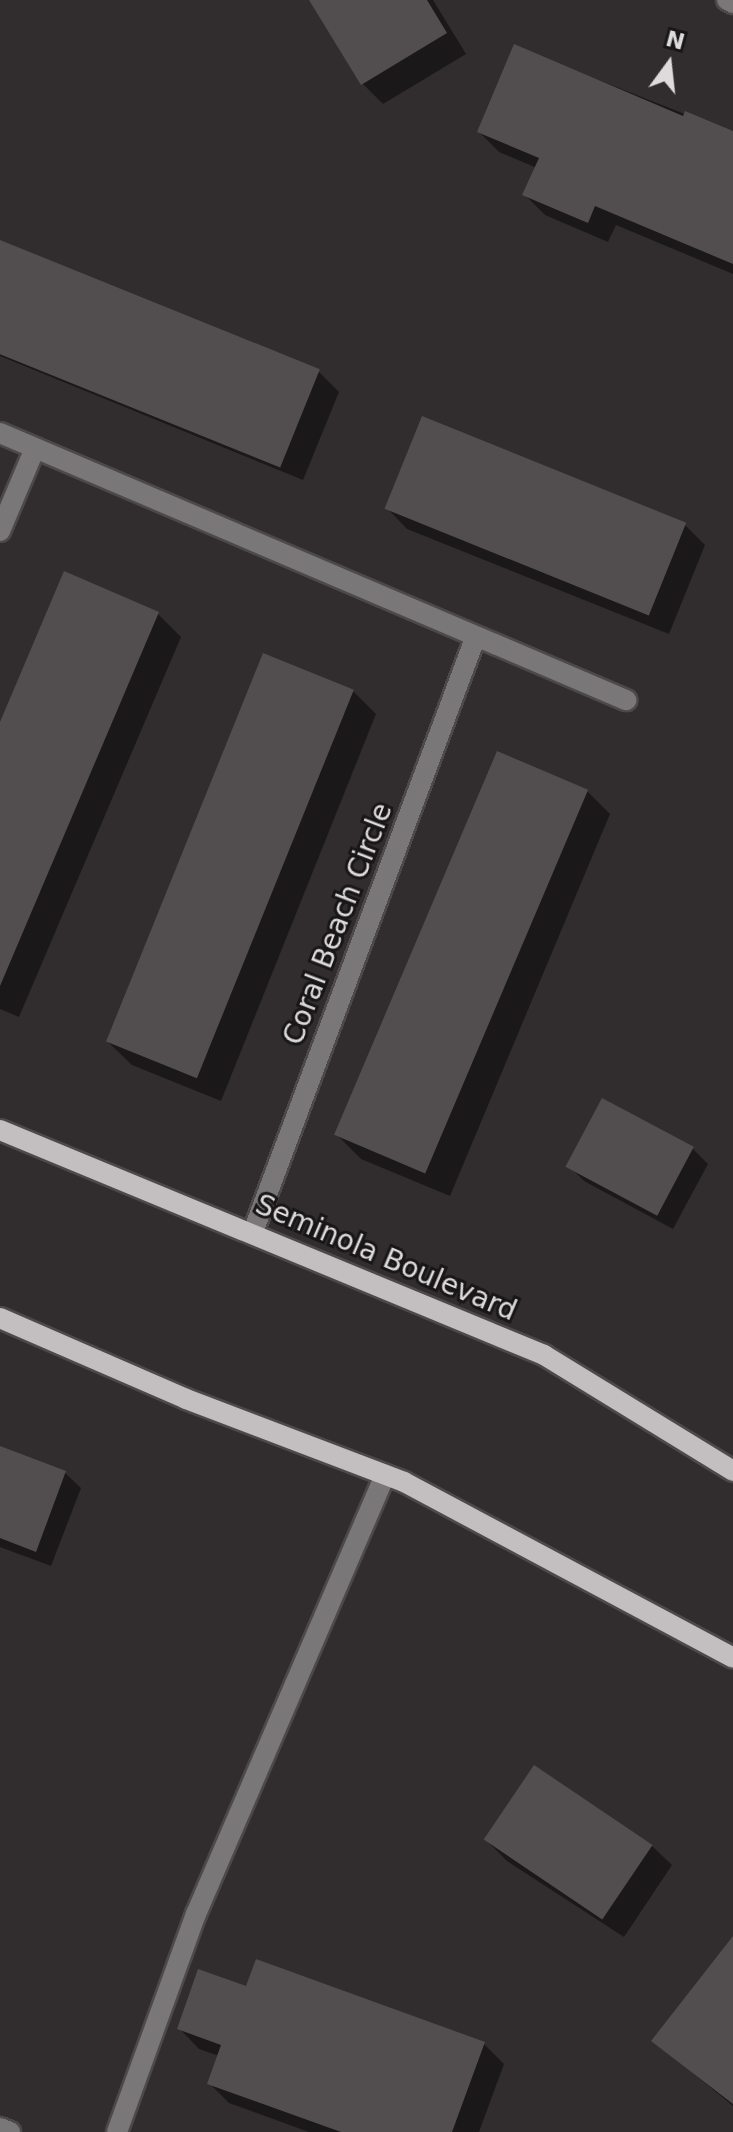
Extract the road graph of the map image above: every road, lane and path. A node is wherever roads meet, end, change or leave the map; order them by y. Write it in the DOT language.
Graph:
graph roads {
  1 [pos="727,0"];
  2 [pos="733,3"];
  3 [pos="0,433"];
  4 [pos="35,448"];
  5 [pos="0,531"];
  6 [pos="476,636"];
  7 [pos="626,700"];
  8 [pos="0,1130"];
  9 [pos="253,1232"];
  10 [pos="0,1318"];
  11 [pos="733,1471"];
  12 [pos="385,1475"];
  13 [pos="733,1658"];
  14 [pos="0,2128"];
  15 [pos="10,2132"];
  16 [pos="117,2132"];
  1 -- 2 [label="street"];
  3 -- 4 [label="street"];
  4 -- 5 [label="street"];
  4 -- 6 [label="street"];
  6 -- 7 [label="street"];
  6 -- 9 [label="street, Coral Beach Circle"];
  8 -- 9 [label="main road, Seminola Boulevard"];
  9 -- 11 [label="main road, Seminola Boulevard"];
  10 -- 12 [label="main road"];
  12 -- 13 [label="main road"];
  12 -- 16 [label="street"];
  14 -- 15 [label="street"];
}
